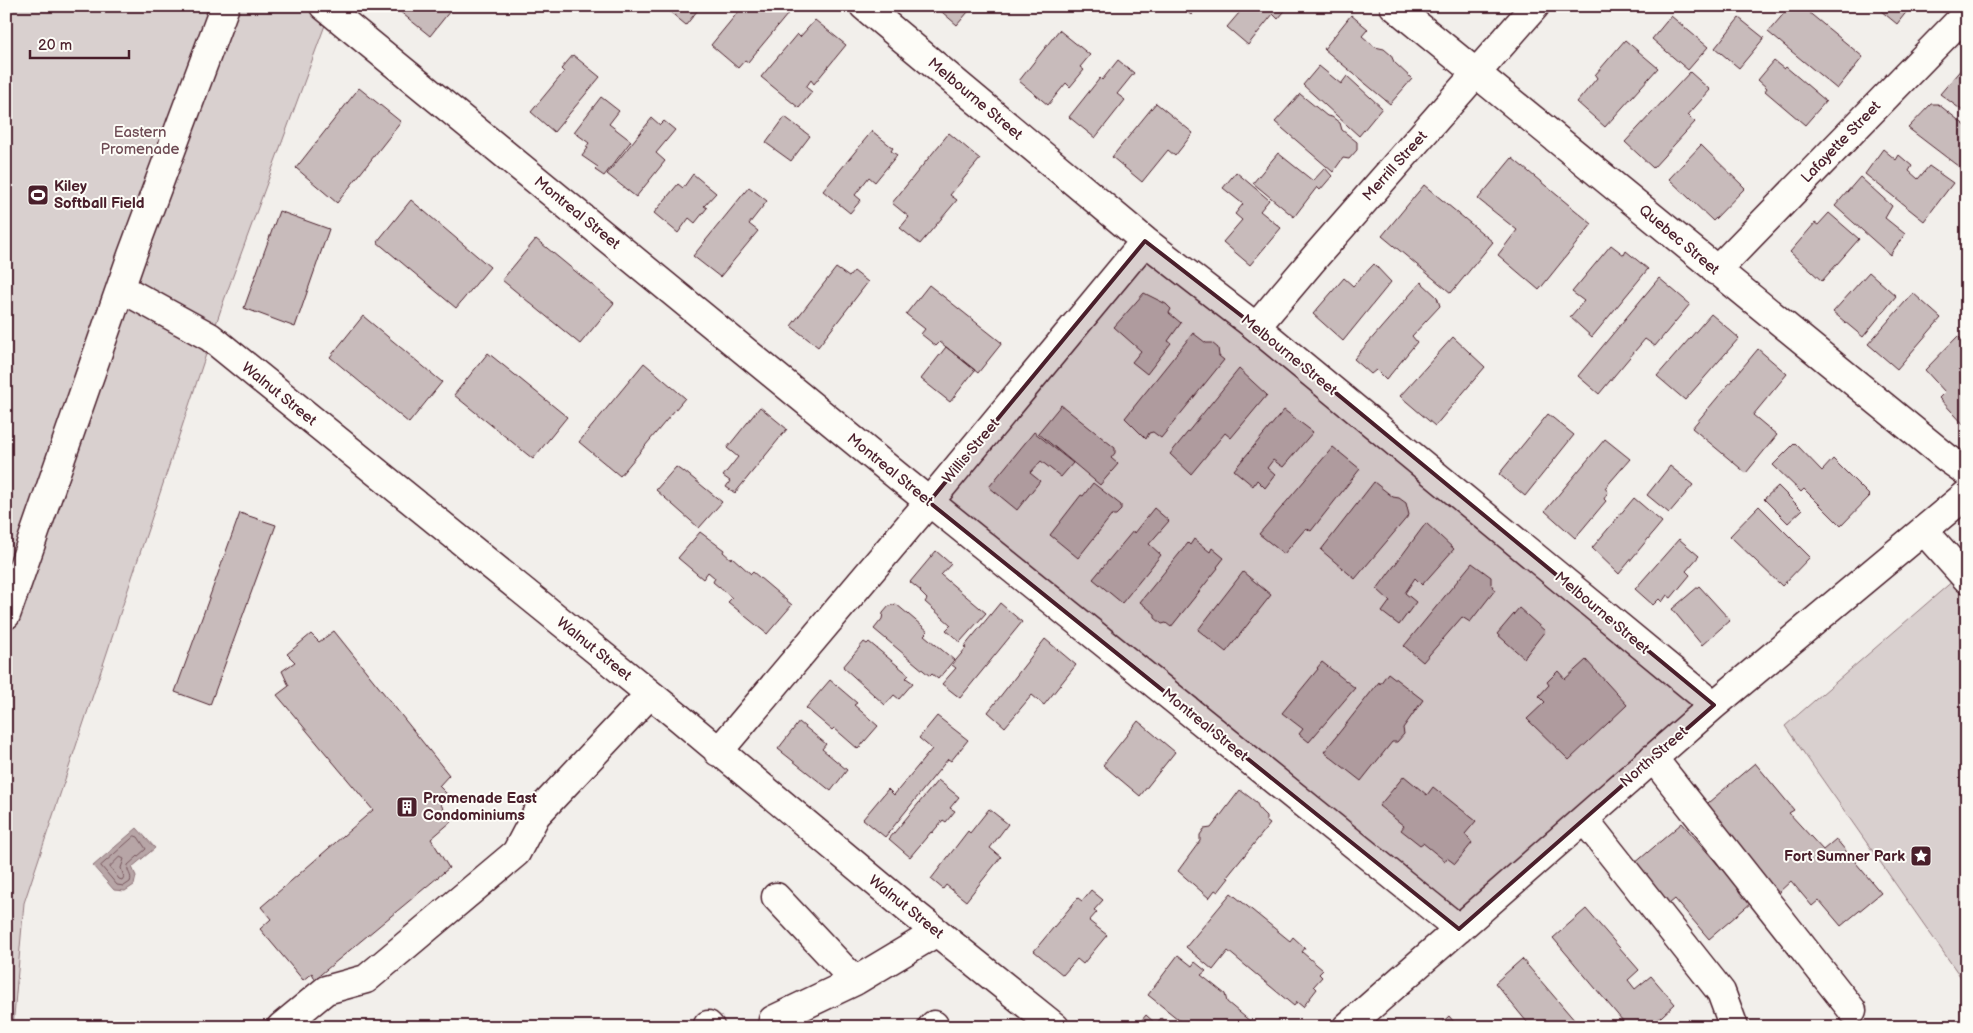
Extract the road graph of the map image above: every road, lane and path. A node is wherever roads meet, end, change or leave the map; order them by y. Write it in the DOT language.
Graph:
graph roads {
  1 [pos="225,6"];
  2 [pos="324,6"];
  3 [pos="864,6"];
  4 [pos="1394,6"];
  5 [pos="1535,6"];
  6 [pos="1967,13"];
  7 [pos="1476,73"];
  8 [pos="1145,241"];
  9 [pos="1716,271"];
  10 [pos="121,288"];
  11 [pos="1256,327"];
  12 [pos="1967,472"];
  13 [pos="1967,494"];
  14 [pos="929,502"];
  15 [pos="1924,530"];
  16 [pos="1967,579"];
  17 [pos="6,615"];
  18 [pos="650,694"];
  19 [pos="1714,705"];
  20 [pos="718,752"];
  21 [pos="1653,758"];
  22 [pos="1584,819"];
  23 [pos="776,897"];
  24 [pos="1459,929"];
  25 [pos="937,932"];
  26 [pos="855,980"];
  27 [pos="1852,1010"];
  28 [pos="773,1020"];
  29 [pos="281,1027"];
  30 [pos="1055,1027"];
  31 [pos="1347,1027"];
  32 [pos="1734,1027"];
  1 -- 10 [label="street"];
  2 -- 14 [label="street, Montreal Street"];
  3 -- 8 [label="street, Melbourne Street"];
  4 -- 7 [label="street, Quebec Street"];
  5 -- 7 [label="street, Merrill Street"];
  6 -- 9 [label="street, Lafayette Street"];
  7 -- 9 [label="street, Quebec Street"];
  7 -- 11 [label="street, Merrill Street"];
  8 -- 11 [label="street, Melbourne Street"];
  8 -- 14 [label="street, Willis Street"];
  9 -- 12 [label="street, Quebec Street"];
  10 -- 17 [label="street"];
  10 -- 18 [label="street, Walnut Street"];
  11 -- 19 [label="street, Melbourne Street"];
  13 -- 15 [label="street, North Street"];
  14 -- 20 [label="street, Willis Street"];
  14 -- 24 [label="street, Montreal Street"];
  15 -- 16 [label="street"];
  15 -- 19 [label="street, North Street"];
  18 -- 20 [label="street, Walnut Street"];
  18 -- 29 [label="street"];
  19 -- 21 [label="street, North Street"];
  20 -- 25 [label="street, Walnut Street"];
  21 -- 22 [label="street, North Street"];
  21 -- 27 [label="street"];
  22 -- 24 [label="street, North Street"];
  22 -- 32 [label="street"];
  23 -- 26 [label="street"];
  24 -- 31 [label="street, North Street"];
  25 -- 26 [label="street"];
  25 -- 30 [label="street, Walnut Street"];
  26 -- 28 [label="street"];
}
